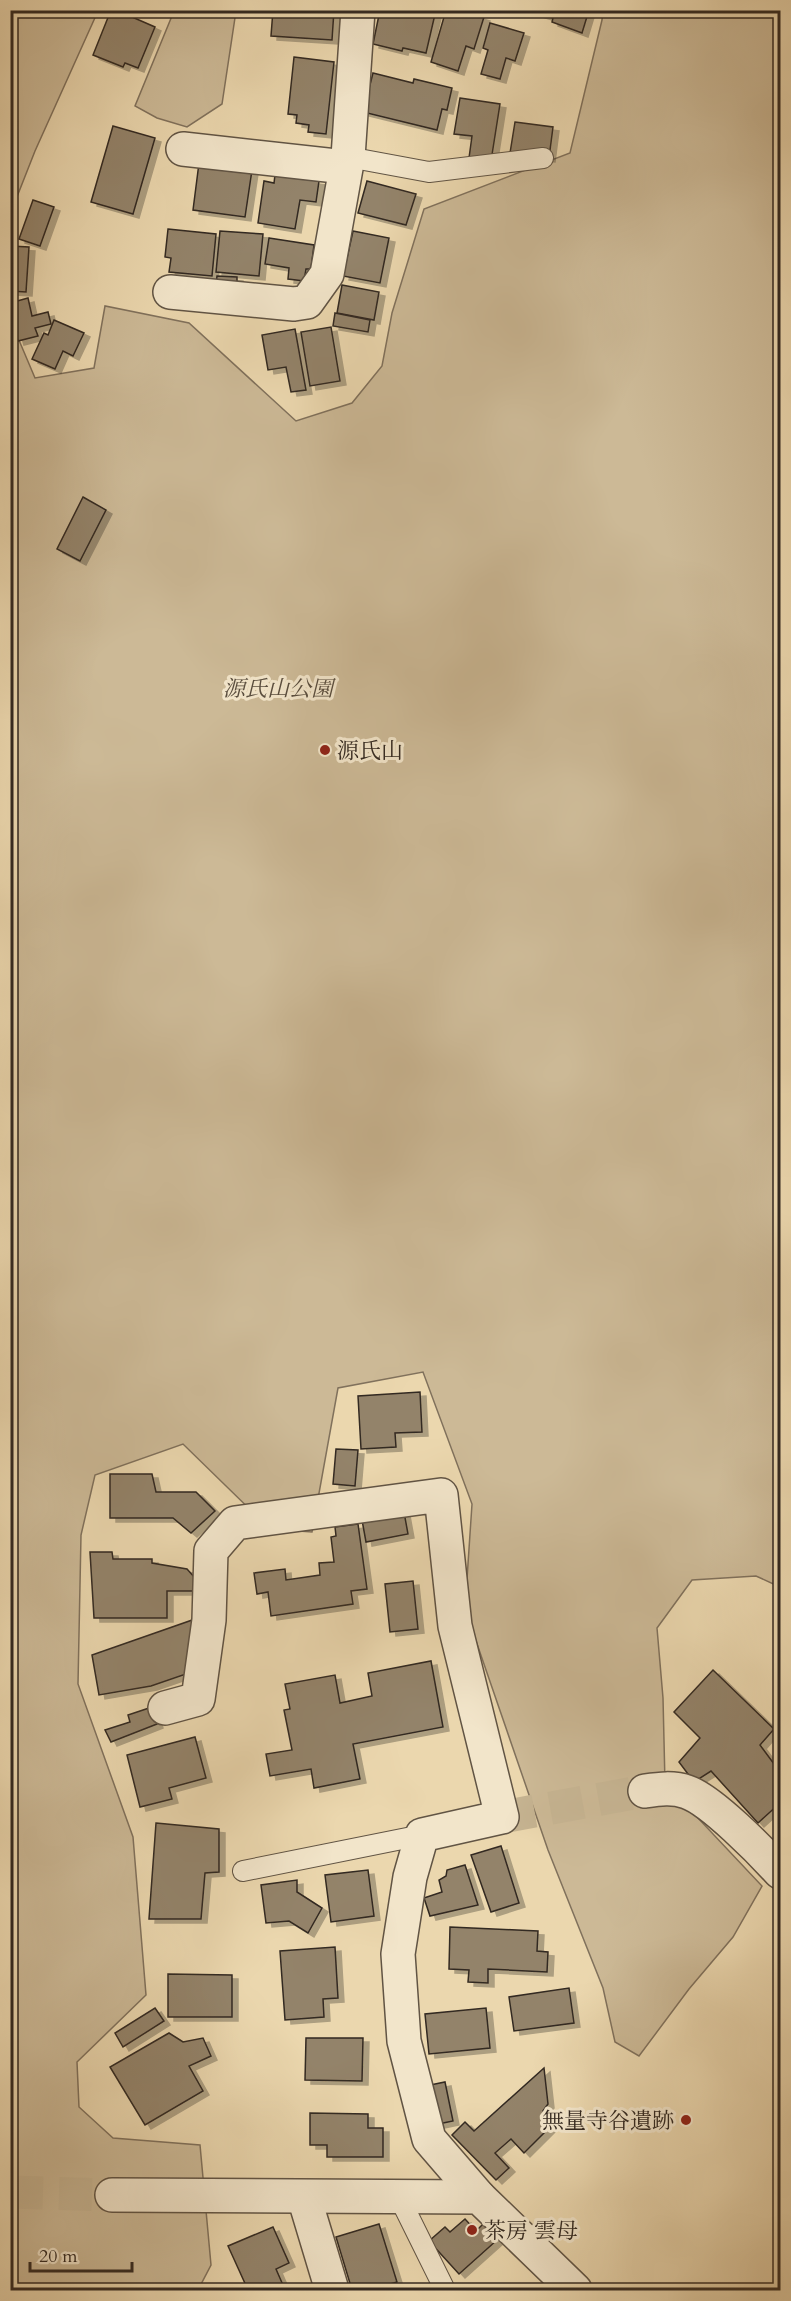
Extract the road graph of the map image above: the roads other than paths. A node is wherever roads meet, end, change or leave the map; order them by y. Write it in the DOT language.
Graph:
graph roads {
  1 [pos="358,10"];
  2 [pos="183,149"];
  3 [pos="543,158"];
  4 [pos="347,162"];
  5 [pos="170,292"];
  6 [pos="165,1708"];
  7 [pos="645,1791"];
  8 [pos="422,1835"];
  9 [pos="243,1871"];
  10 [pos="780,1872"];
  11 [pos="112,2195"];
  12 [pos="304,2197"];
  13 [pos="399,2197"];
  14 [pos="479,2197"];
  15 [pos="332,2290"];
  16 [pos="445,2290"];
  17 [pos="575,2290"];
  1 -- 4 [label="street"];
  2 -- 4 [label="street"];
  3 -- 4 [label="lane"];
  4 -- 5 [label="street"];
  6 -- 8 [label="street"];
  7 -- 10 [label="street"];
  8 -- 9 [label="lane"];
  8 -- 14 [label="street"];
  11 -- 12 [label="street"];
  12 -- 13 [label="street"];
  12 -- 15 [label="street"];
  13 -- 14 [label="street"];
  13 -- 16 [label="lane"];
  14 -- 17 [label="street"];
}
